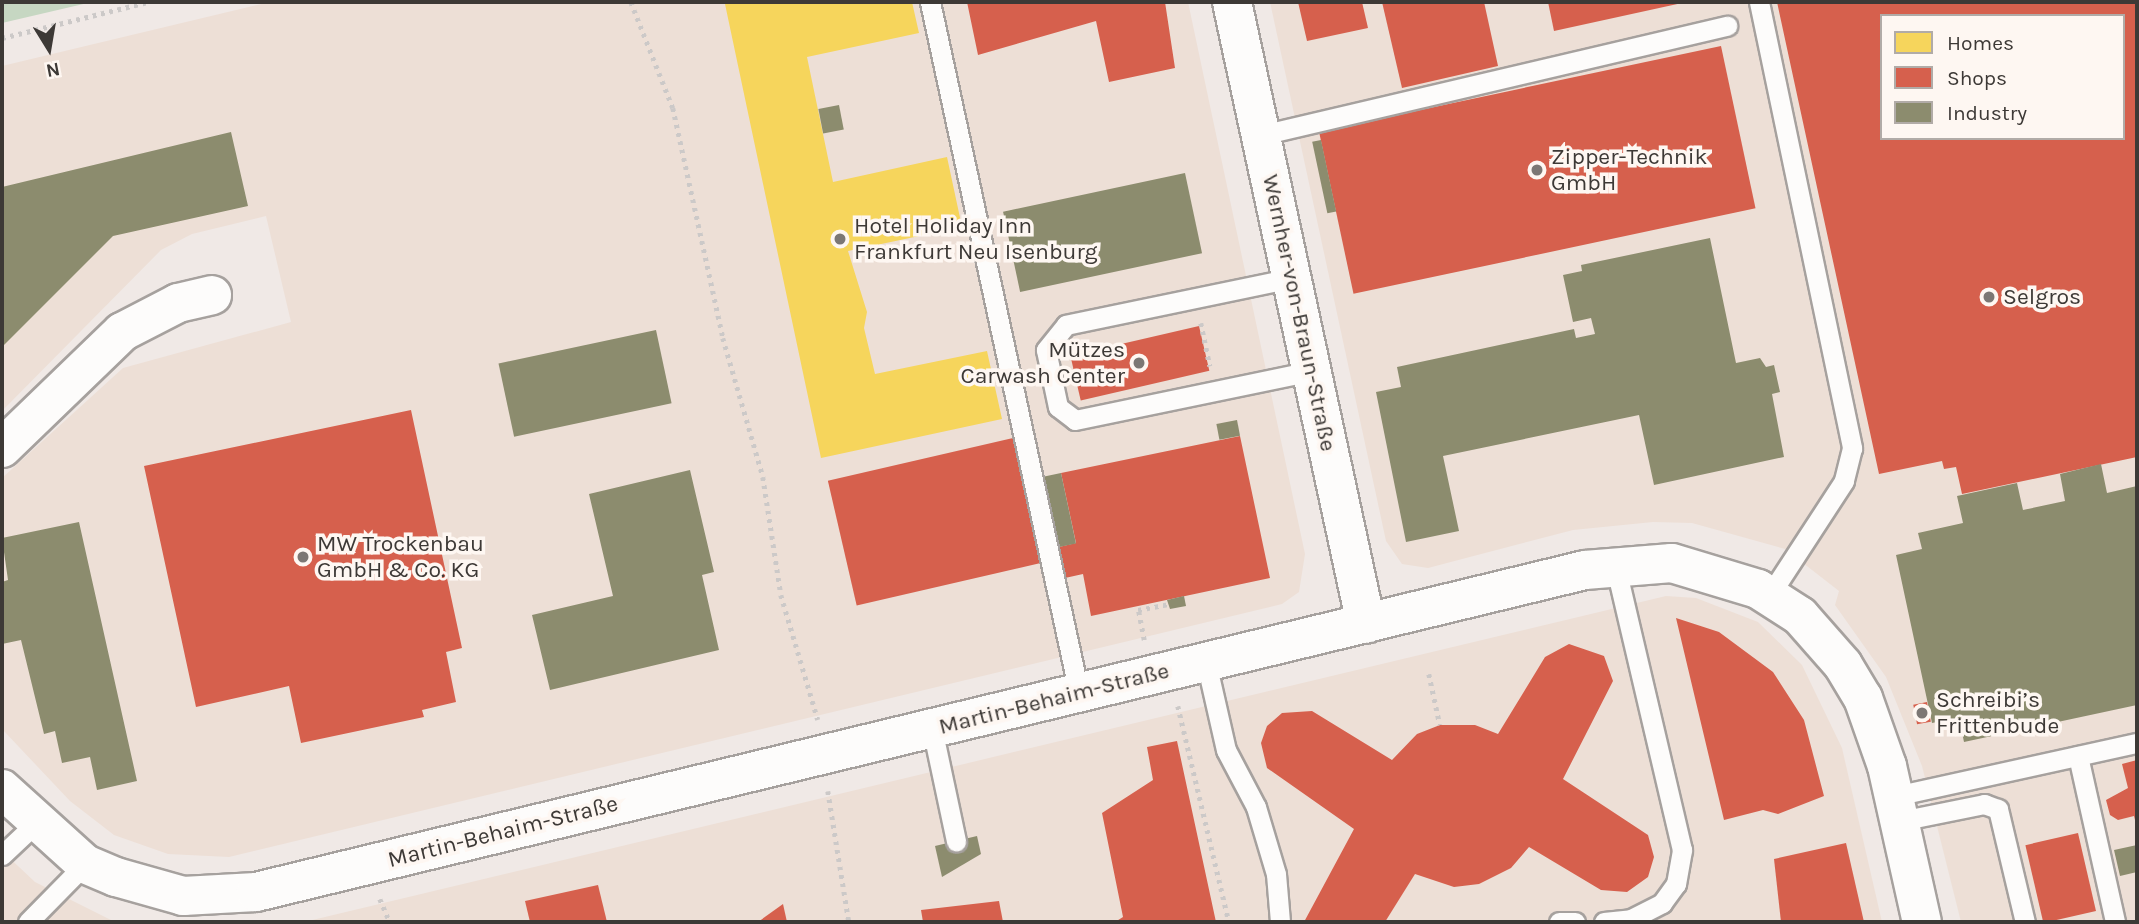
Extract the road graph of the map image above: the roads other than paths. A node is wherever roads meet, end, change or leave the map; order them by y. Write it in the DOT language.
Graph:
graph roads {
  1 [pos="930,2"];
  2 [pos="1232,2"];
  3 [pos="1759,2"];
  4 [pos="1727,26"];
  5 [pos="1261,135"];
  6 [pos="1292,278"];
  7 [pos="212,295"];
  8 [pos="1311,371"];
  9 [pos="2,449"];
  10 [pos="1615,565"];
  11 [pos="1769,596"];
  12 [pos="1366,624"];
  13 [pos="1206,662"];
  14 [pos="1079,693"];
  15 [pos="932,728"];
  16 [pos="2137,743"];
  17 [pos="2078,756"];
  18 [pos="2,789"];
  19 [pos="1897,809"];
  20 [pos="36,822"];
  21 [pos="956,841"];
  22 [pos="2,855"];
  23 [pos="85,864"];
  24 [pos="28,922"];
  25 [pos="1280,922"];
  26 [pos="1559,922"];
  27 [pos="1575,922"];
  28 [pos="1604,922"];
  29 [pos="1922,922"];
  30 [pos="2025,922"];
  31 [pos="2115,922"];
  1 -- 14 [label="lane"];
  2 -- 5 [label="street, Wernher-von-Braun-Straße"];
  3 -- 11 [label="lane"];
  4 -- 5 [label="lane"];
  5 -- 6 [label="street, Wernher-von-Braun-Straße"];
  6 -- 8 [label="street, Wernher-von-Braun-Straße"];
  6 -- 8 [label="lane"];
  7 -- 9 [label="street"];
  8 -- 12 [label="street, Wernher-von-Braun-Straße"];
  10 -- 11 [label="street, Martin-Behaim-Straße"];
  10 -- 12 [label="street, Martin-Behaim-Straße"];
  10 -- 28 [label="lane"];
  11 -- 19 [label="street, Martin-Behaim-Straße"];
  12 -- 13 [label="street, Martin-Behaim-Straße"];
  13 -- 14 [label="street, Martin-Behaim-Straße"];
  13 -- 25 [label="lane"];
  14 -- 15 [label="street, Martin-Behaim-Straße"];
  15 -- 21 [label="lane"];
  15 -- 23 [label="street, Martin-Behaim-Straße"];
  16 -- 17 [label="lane"];
  17 -- 19 [label="lane"];
  17 -- 31 [label="lane"];
  18 -- 20 [label="street, Martin-Behaim-Straße"];
  19 -- 29 [label="street, Martin-Behaim-Straße"];
  19 -- 30 [label="lane"];
  20 -- 22 [label="lane"];
  20 -- 23 [label="street, Martin-Behaim-Straße"];
  23 -- 24 [label="lane"];
  26 -- 27 [label="lane"];
}
